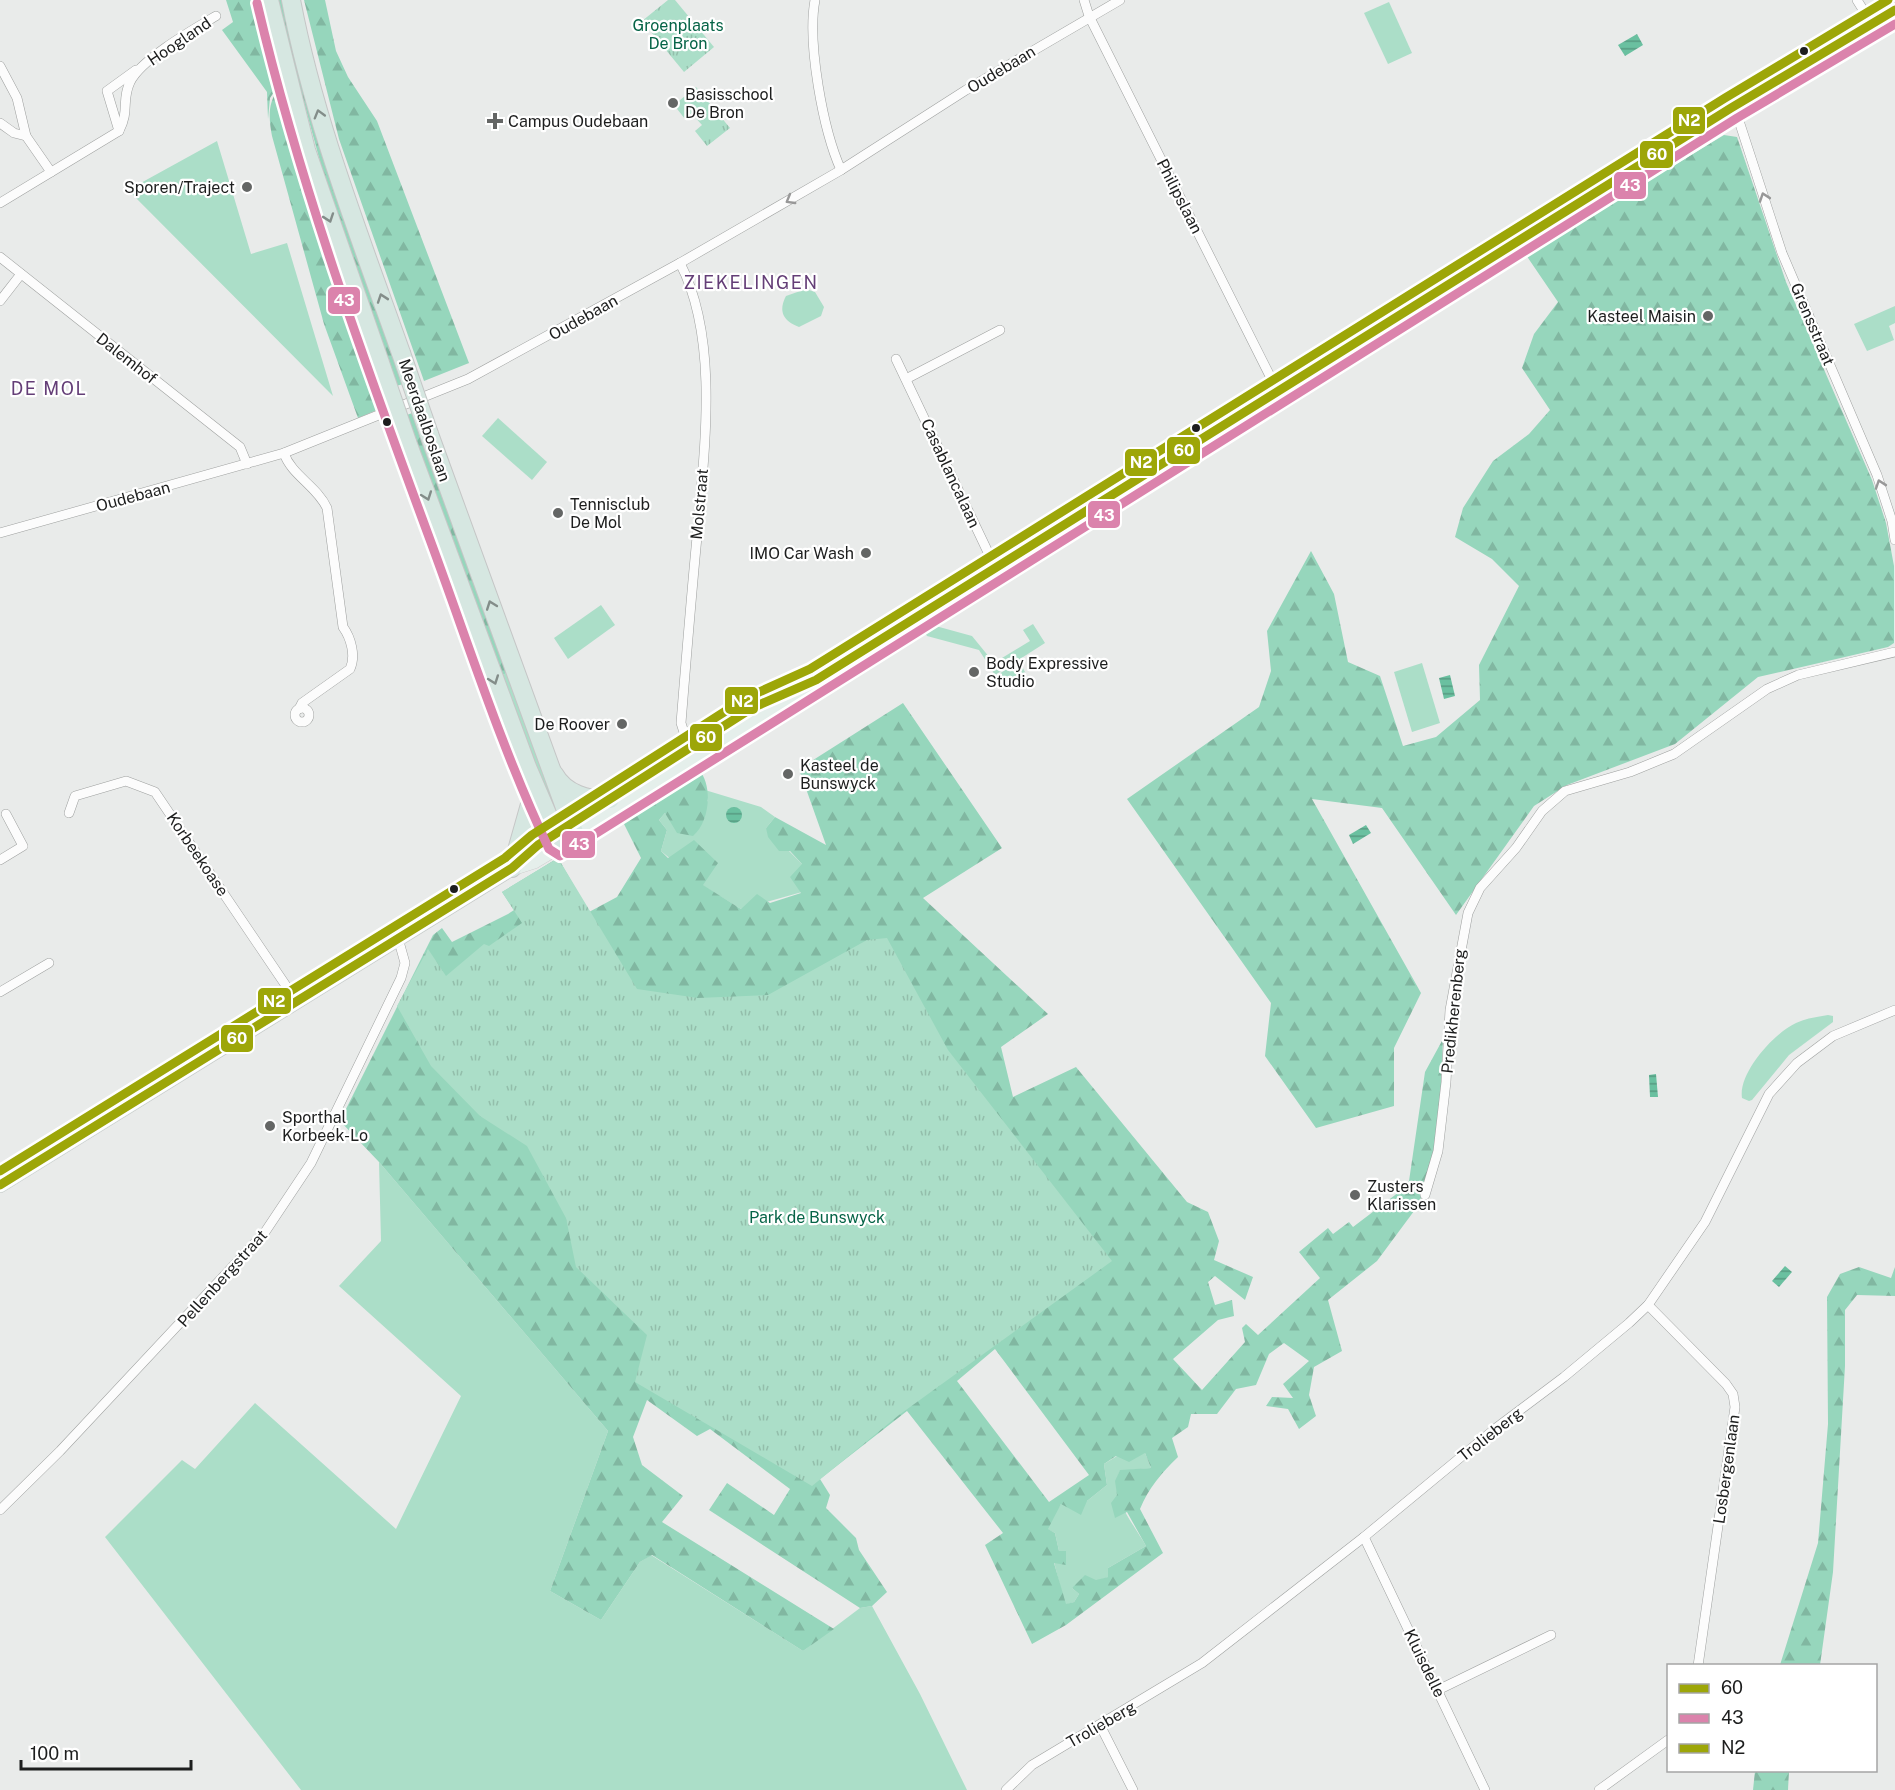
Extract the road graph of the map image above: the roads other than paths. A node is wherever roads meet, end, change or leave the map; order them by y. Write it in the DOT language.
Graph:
graph roads {
  1 [pos="269,0"];
  2 [pos="291,0"];
  3 [pos="1084,0"];
  4 [pos="1120,0"];
  5 [pos="1857,0"];
  6 [pos="812,2"];
  7 [pos="1895,10"];
  8 [pos="216,16"];
  9 [pos="1089,16"];
  10 [pos="1872,24"];
  11 [pos="0,66"];
  12 [pos="143,66"];
  13 [pos="1731,108"];
  14 [pos="0,123"];
  15 [pos="119,131"];
  16 [pos="27,136"];
  17 [pos="841,170"];
  18 [pos="51,172"];
  19 [pos="0,203"];
  20 [pos="0,257"];
  21 [pos="680,263"];
  22 [pos="21,274"];
  23 [pos="0,301"];
  24 [pos="1000,330"];
  25 [pos="896,359"];
  26 [pos="906,380"];
  27 [pos="1278,392"];
  28 [pos="284,453"];
  29 [pos="247,464"];
  30 [pos="0,533"];
  31 [pos="1895,540"];
  32 [pos="995,567"];
  33 [pos="1895,652"];
  34 [pos="804,687"];
  35 [pos="299,709"];
  36 [pos="689,748"];
  37 [pos="546,759"];
  38 [pos="527,767"];
  39 [pos="610,799"];
  40 [pos="69,813"];
  41 [pos="6,814"];
  42 [pos="565,835"];
  43 [pos="0,860"];
  44 [pos="512,868"];
  45 [pos="398,938"];
  46 [pos="49,963"];
  47 [pos="0,992"];
  48 [pos="297,1002"];
  49 [pos="1895,1010"];
  50 [pos="0,1185"];
  51 [pos="1425,1195"];
  52 [pos="1648,1305"];
  53 [pos="0,1510"];
  54 [pos="1364,1537"];
  55 [pos="1551,1635"];
  56 [pos="1698,1664"];
  57 [pos="1438,1690"];
  58 [pos="1100,1725"];
  59 [pos="1667,1741"];
  60 [pos="1006,1790"];
  61 [pos="1133,1790"];
  62 [pos="1485,1790"];
  63 [pos="1599,1790"];
  1 -- 38 [label="highway, Meerdaalboslaan, one-way, bridge"];
  37 -- 2 [label="highway, Meerdaalboslaan, one-way, bridge"];
  3 -- 9 [label="street, Philipslaan"];
  4 -- 9 [label="street, Oudebaan"];
  5 -- 10 [label="street"];
  6 -- 17 [label="street"];
  7 -- 10 [label="main road"];
  8 -- 12 [label="street, Hoogland"];
  9 -- 17 [label="street, Oudebaan"];
  9 -- 27 [label="street, Philipslaan"];
  10 -- 13 [label="main road"];
  11 -- 16 [label="street"];
  12 -- 15 [label="street, Hoogland"];
  12 -- 15 [label="street, Hoogland"];
  13 -- 27 [label="main road"];
  31 -- 13 [label="street, Grensstraat, one-way"];
  14 -- 16 [label="street"];
  15 -- 18 [label="street"];
  16 -- 18 [label="street"];
  17 -- 21 [label="street, Oudebaan, one-way"];
  18 -- 19 [label="street"];
  20 -- 22 [label="street, Dalemhof"];
  21 -- 28 [label="street, Oudebaan"];
  21 -- 36 [label="street, Molstraat"];
  22 -- 23 [label="street"];
  22 -- 29 [label="street, Dalemhof"];
  24 -- 26 [label="street"];
  25 -- 26 [label="street, Casablancalaan"];
  26 -- 32 [label="street, Casablancalaan"];
  27 -- 32 [label="main road"];
  28 -- 29 [label="street, Oudebaan"];
  28 -- 35 [label="street"];
  29 -- 30 [label="street, Oudebaan"];
  32 -- 34 [label="main road"];
  33 -- 51 [label="street, Predikherenberg"];
  34 -- 36 [label="main road"];
  34 -- 42 [label="main road"];
  36 -- 39 [label="main road"];
  37 -- 39 [label="highway"];
  37 -- 42 [label="highway, Meerdaalboslaan"];
  38 -- 42 [label="highway, Meerdaalboslaan"];
  38 -- 44 [label="highway"];
  39 -- 42 [label="main road"];
  40 -- 48 [label="street, Korbeekoase"];
  41 -- 43 [label="street"];
  42 -- 44 [label="main road"];
  44 -- 45 [label="main road"];
  45 -- 48 [label="main road"];
  45 -- 53 [label="street, Pellenbergstraat"];
  46 -- 47 [label="street"];
  48 -- 50 [label="main road"];
  49 -- 52 [label="street, Trolieberg"];
  52 -- 54 [label="street, Trolieberg"];
  52 -- 56 [label="street, Losbergenlaan"];
  54 -- 57 [label="street, Kluisdelle"];
  54 -- 58 [label="street, Trolieberg"];
  55 -- 57 [label="street"];
  57 -- 62 [label="street, Kluisdelle"];
  58 -- 60 [label="street, Trolieberg"];
  58 -- 61 [label="street"];
  59 -- 63 [label="street"];
}
